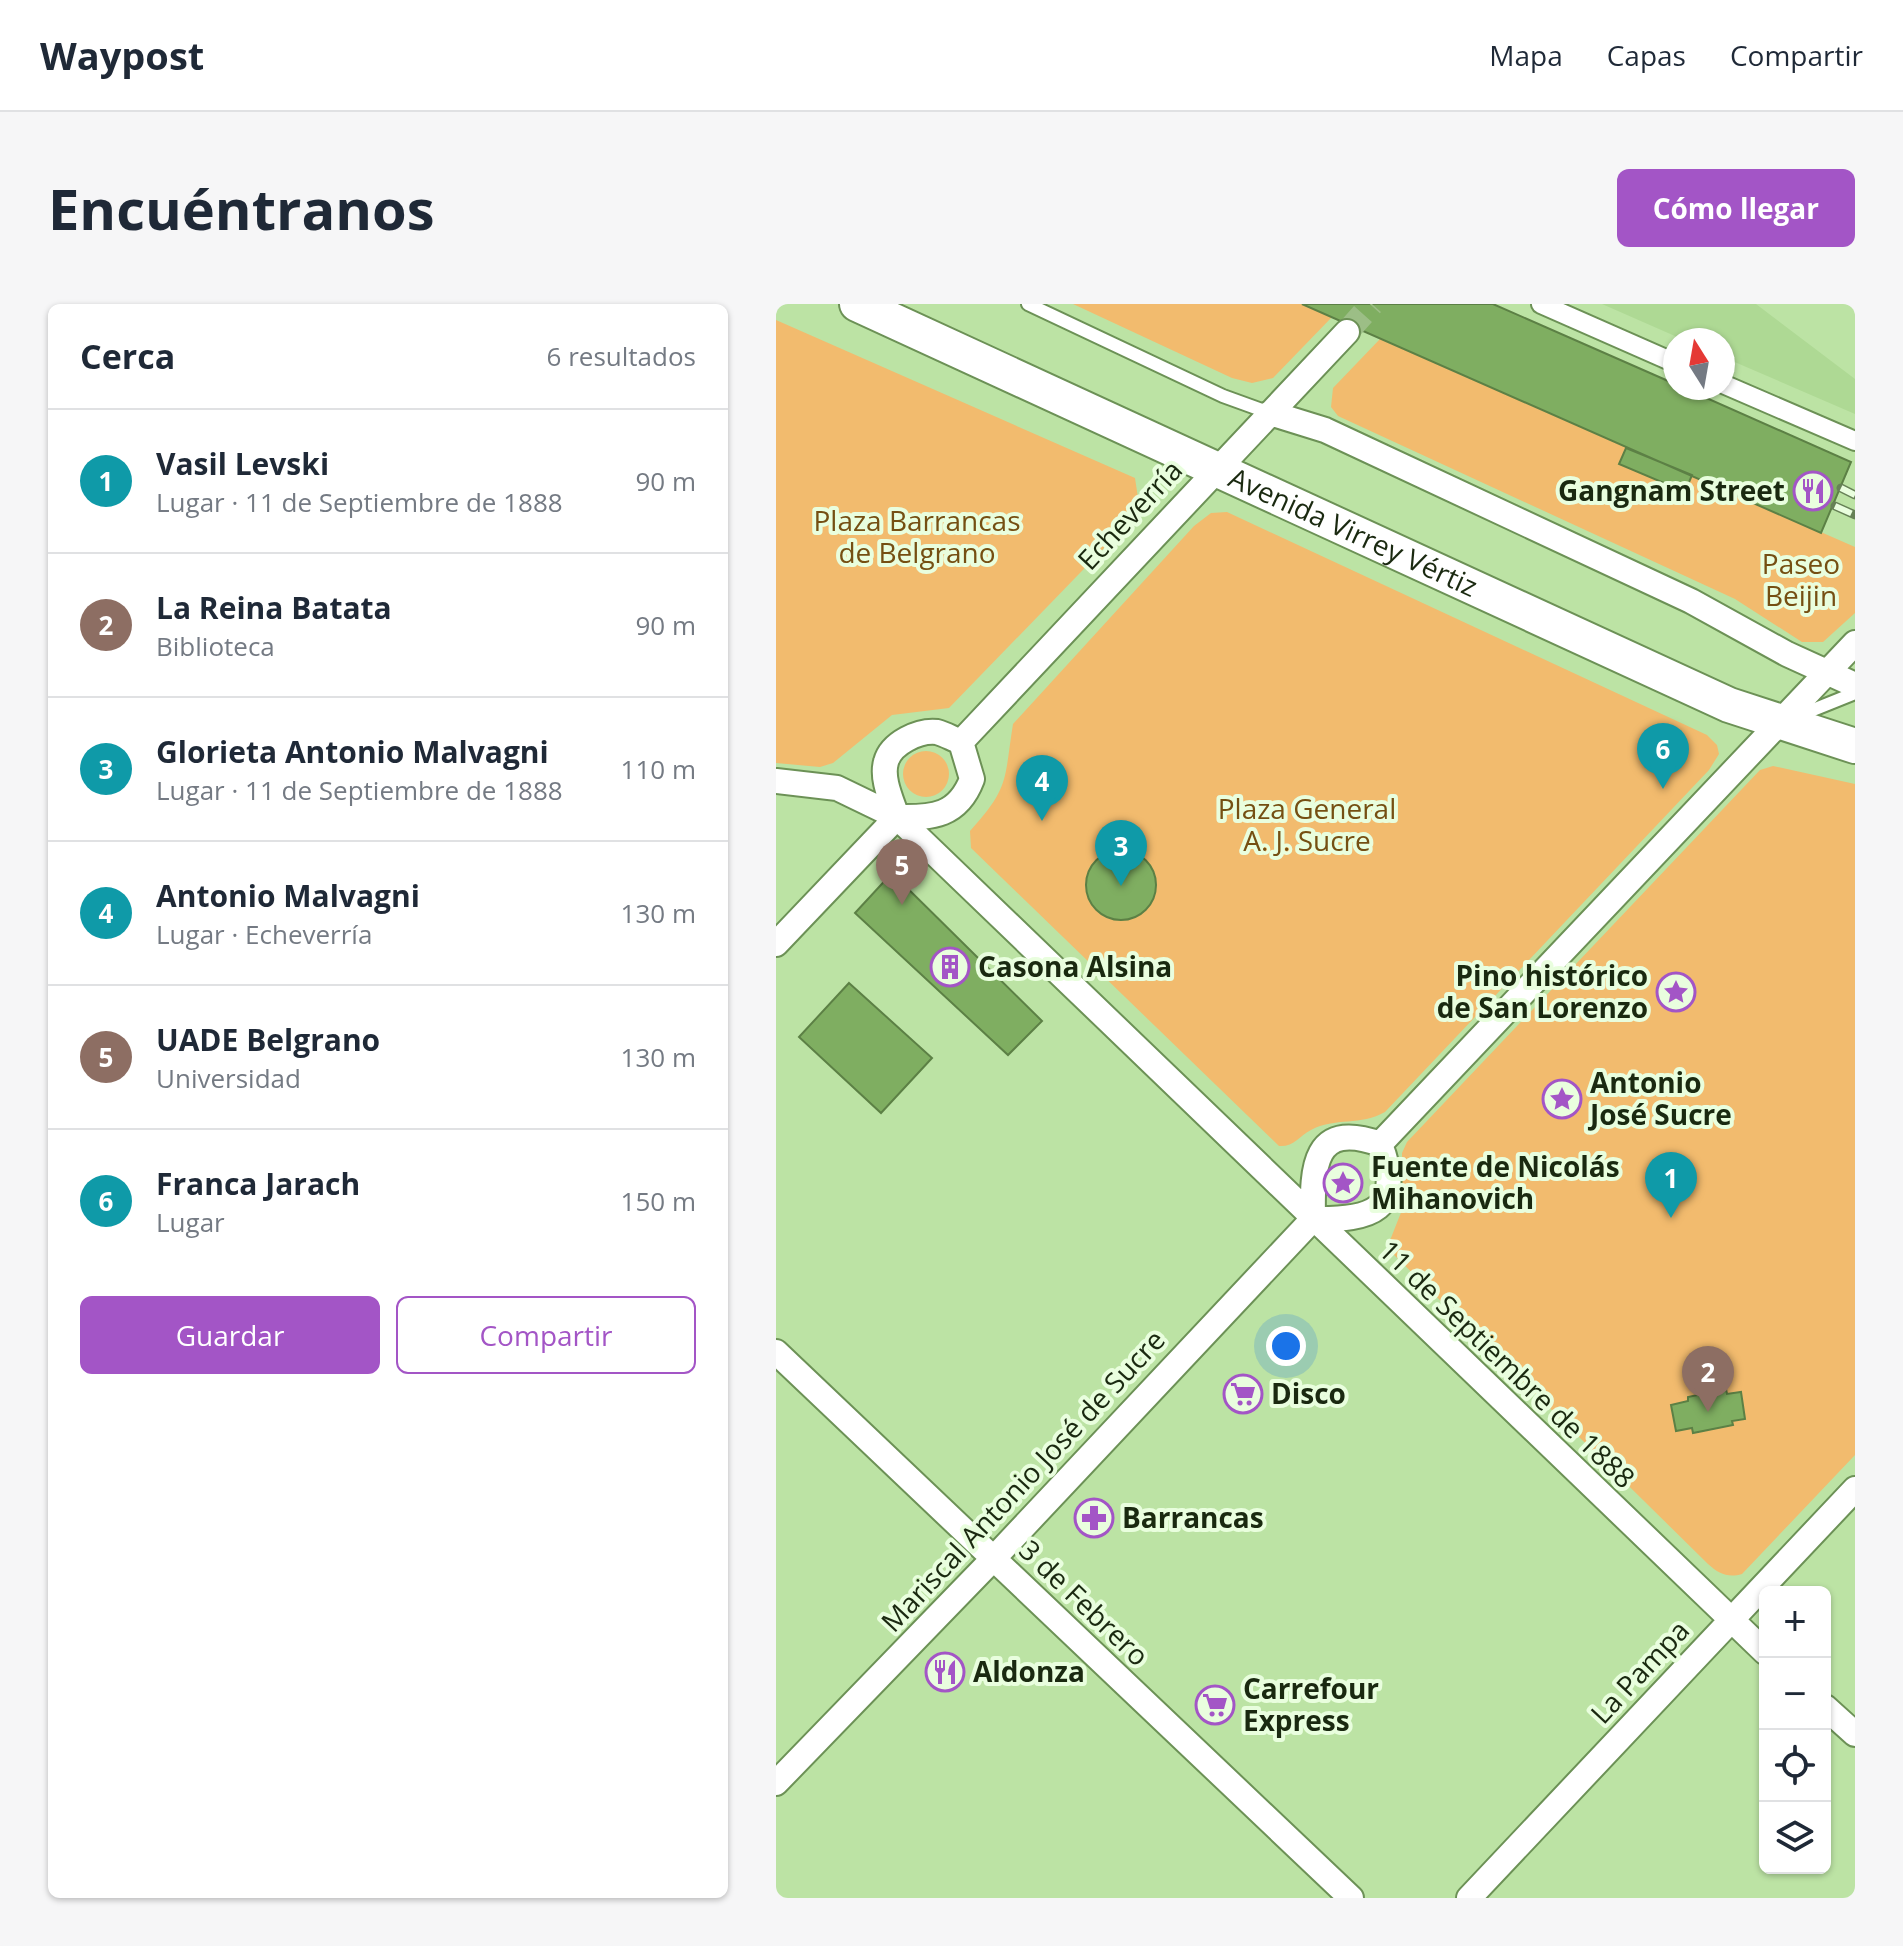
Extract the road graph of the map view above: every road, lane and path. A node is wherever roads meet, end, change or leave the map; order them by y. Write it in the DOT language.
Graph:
graph roads {
  1 [pos="857,304"];
  2 [pos="1028,304"];
  3 [pos="1541,304"];
  4 [pos="1347,332"];
  5 [pos="1663,358"];
  6 [pos="1735,389"];
  7 [pos="1270,413"];
  8 [pos="1855,441"];
  9 [pos="1215,467"];
  10 [pos="1855,643"];
  11 [pos="1826,673"];
  12 [pos="1855,685"];
  13 [pos="1855,693"];
  14 [pos="1779,724"];
  15 [pos="961,742"];
  16 [pos="1855,746"];
  17 [pos="776,781"];
  18 [pos="897,817"];
  19 [pos="776,944"];
  20 [pos="1380,1144"];
  21 [pos="1313,1219"];
  22 [pos="776,1352"];
  23 [pos="1855,1489"];
  24 [pos="994,1558"];
  25 [pos="1731,1620"];
  26 [pos="1759,1646"];
  27 [pos="1831,1712"];
  28 [pos="1855,1734"];
  29 [pos="776,1783"];
  30 [pos="1351,1898"];
  31 [pos="1469,1898"];
  1 -- 9 [label="main road, Avenida Virrey Vértiz"];
  2 -- 7 [label="lane"];
  3 -- 5 [label="street"];
  4 -- 7 [label="street, Echeverría"];
  6 -- 8 [label="street"];
  7 -- 9 [label="street, Echeverría"];
  7 -- 11 [label="street"];
  9 -- 14 [label="main road, Avenida Virrey Vértiz"];
  9 -- 15 [label="street, Echeverría"];
  10 -- 11 [label="street"];
  11 -- 12 [label="street"];
  11 -- 14 [label="street"];
  13 -- 14 [label="lane"];
  14 -- 16 [label="main road, Avenida Virrey Vértiz"];
  14 -- 20 [label="street"];
  15 -- 18 [label="street"];
  15 -- 18 [label="street"];
  17 -- 18 [label="street"];
  18 -- 19 [label="street"];
  18 -- 21 [label="street, 11 de Septiembre de 1888"];
  20 -- 21 [label="street"];
  20 -- 21 [label="street"];
  21 -- 24 [label="street, Mariscal Antonio José de Sucre"];
  21 -- 25 [label="street, 11 de Septiembre de 1888"];
  22 -- 24 [label="street, 3 de Febrero"];
  23 -- 25 [label="street, La Pampa"];
  24 -- 29 [label="street, Mariscal Antonio José de Sucre"];
  24 -- 30 [label="street, 3 de Febrero"];
  25 -- 26 [label="street, 11 de Septiembre de 1888"];
  25 -- 31 [label="street, La Pampa"];
  27 -- 28 [label="street"];
}
